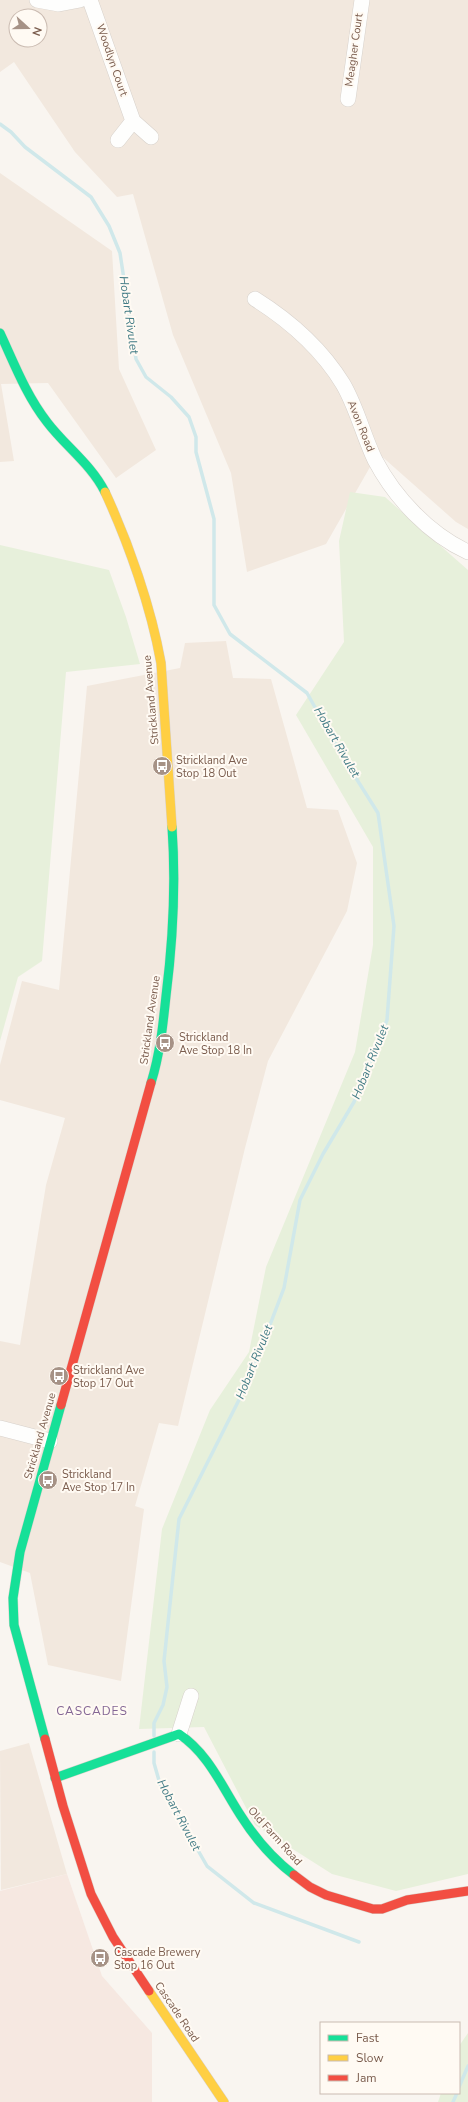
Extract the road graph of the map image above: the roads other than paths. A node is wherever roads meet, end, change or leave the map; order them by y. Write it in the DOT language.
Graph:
graph roads {
  1 [pos="36,0"];
  2 [pos="80,0"];
  3 [pos="90,0"];
  4 [pos="362,0"];
  5 [pos="348,99"];
  6 [pos="132,121"];
  7 [pos="151,137"];
  8 [pos="118,140"];
  9 [pos="254,299"];
  10 [pos="0,333"];
  11 [pos="468,552"];
  12 [pos="0,1428"];
  13 [pos="50,1441"];
  14 [pos="191,1696"];
  15 [pos="179,1734"];
  16 [pos="55,1778"];
  17 [pos="468,1891"];
  18 [pos="224,2102"];
  1 -- 2 [label="street"];
  3 -- 6 [label="street, Woodlyn Court"];
  4 -- 5 [label="street, Meagher Court"];
  6 -- 7 [label="street"];
  6 -- 8 [label="street"];
  9 -- 11 [label="street, Avon Road"];
  10 -- 13 [label="street, Strickland Avenue"];
  12 -- 13 [label="street"];
  13 -- 16 [label="street, Strickland Avenue"];
  14 -- 15 [label="street"];
  15 -- 16 [label="street"];
  15 -- 17 [label="street, Old Farm Road"];
  16 -- 18 [label="street, Cascade Road"];
}
